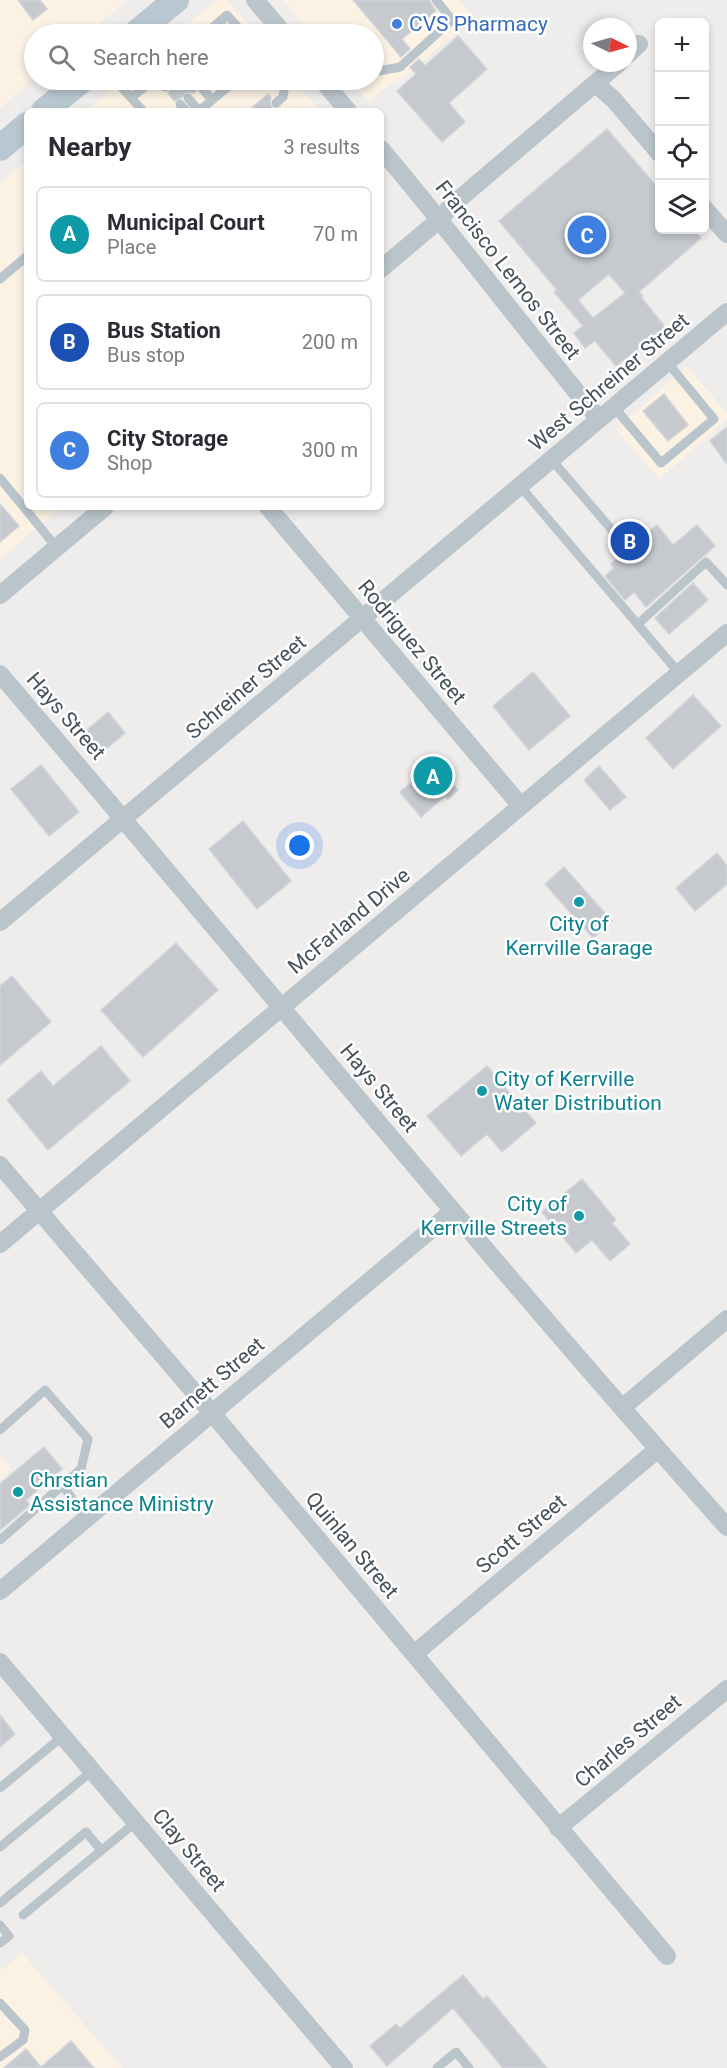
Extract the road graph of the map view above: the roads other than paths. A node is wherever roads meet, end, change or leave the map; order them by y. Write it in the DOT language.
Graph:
graph roads {
  1 [pos="176,0"];
  2 [pos="255,0"];
  3 [pos="436,0"];
  4 [pos="219,22"];
  5 [pos="147,24"];
  6 [pos="235,24"];
  7 [pos="275,24"];
  8 [pos="384,70"];
  9 [pos="609,72"];
  10 [pos="596,84"];
  11 [pos="70,90"];
  12 [pos="124,90"];
  13 [pos="141,90"];
  14 [pos="204,90"];
  15 [pos="221,90"];
  16 [pos="284,90"];
  17 [pos="330,90"];
  18 [pos="131,98"];
  19 [pos="212,100"];
  20 [pos="276,103"];
  21 [pos="48,108"];
  22 [pos="140,108"];
  23 [pos="203,108"];
  24 [pos="345,108"];
  25 [pos="24,128"];
  26 [pos="0,148"];
  27 [pos="655,148"];
  28 [pos="384,154"];
  29 [pos="709,213"];
  30 [pos="440,219"];
  31 [pos="727,234"];
  32 [pos="24,259"];
  33 [pos="384,266"];
  34 [pos="0,279"];
  35 [pos="727,312"];
  36 [pos="667,362"];
  37 [pos="614,406"];
  38 [pos="599,419"];
  39 [pos="551,459"];
  40 [pos="0,478"];
  41 [pos="520,486"];
  42 [pos="24,507"];
  43 [pos="26,510"];
  44 [pos="101,510"];
  45 [pos="271,510"];
  46 [pos="624,543"];
  47 [pos="57,548"];
  48 [pos="727,585"];
  49 [pos="0,595"];
  50 [pos="362,618"];
  51 [pos="638,624"];
  52 [pos="727,633"];
  53 [pos="679,673"];
  54 [pos="0,674"];
  55 [pos="520,806"];
  56 [pos="124,819"];
  57 [pos="0,922"];
  58 [pos="282,1007"];
  59 [pos="0,1165"];
  60 [pos="453,1211"];
  61 [pos="39,1212"];
  62 [pos="0,1244"];
  63 [pos="727,1319"];
  64 [pos="622,1407"];
  65 [pos="212,1413"];
  66 [pos="0,1430"];
  67 [pos="658,1449"];
  68 [pos="63,1486"];
  69 [pos="87,1518"];
  70 [pos="727,1527"];
  71 [pos="0,1540"];
  72 [pos="0,1591"];
  73 [pos="414,1654"];
  74 [pos="0,1662"];
  75 [pos="727,1689"];
  76 [pos="63,1736"];
  77 [pos="92,1771"];
  78 [pos="0,1788"];
  79 [pos="136,1822"];
  80 [pos="558,1828"];
  81 [pos="0,1846"];
  82 [pos="101,1850"];
  83 [pos="0,1903"];
  84 [pos="23,1915"];
  85 [pos="0,1924"];
  86 [pos="0,1943"];
  87 [pos="667,1956"];
  88 [pos="0,2003"];
  89 [pos="0,2057"];
  90 [pos="344,2068"];
  91 [pos="437,2068"];
  92 [pos="469,2068"];
  1 -- 5 [label="main road"];
  2 -- 7 [label="street"];
  3 -- 8 [label="lane"];
  4 -- 6 [label="lane"];
  9 -- 10 [label="street"];
  10 -- 27 [label="street"];
  10 -- 30 [label="street"];
  11 -- 21 [label="main road"];
  12 -- 18 [label="lane"];
  13 -- 18 [label="lane"];
  14 -- 19 [label="lane"];
  15 -- 19 [label="lane"];
  16 -- 20 [label="lane"];
  17 -- 24 [label="street"];
  18 -- 22 [label="lane"];
  19 -- 23 [label="lane"];
  25 -- 26 [label="main road"];
  28 -- 30 [label="street, Francisco Lemos Street"];
  29 -- 31 [label="street"];
  30 -- 33 [label="street"];
  30 -- 38 [label="street, Francisco Lemos Street"];
  32 -- 34 [label="lane"];
  35 -- 36 [label="street, West Schreiner Street"];
  36 -- 37 [label="street, West Schreiner Street"];
  36 -- 37 [label="lane"];
  37 -- 38 [label="street, West Schreiner Street"];
  38 -- 39 [label="street, West Schreiner Street"];
  39 -- 41 [label="street, West Schreiner Street"];
  39 -- 46 [label="lane"];
  40 -- 42 [label="lane"];
  41 -- 50 [label="street, Schreiner Street"];
  41 -- 51 [label="lane"];
  43 -- 47 [label="lane"];
  44 -- 47 [label="street"];
  45 -- 50 [label="street, Rodriguez Street"];
  47 -- 49 [label="street"];
  48 -- 51 [label="lane"];
  50 -- 55 [label="street, Rodriguez Street"];
  50 -- 56 [label="street, Schreiner Street"];
  51 -- 53 [label="lane"];
  52 -- 53 [label="street, McFarland Drive"];
  53 -- 55 [label="street, McFarland Drive"];
  54 -- 56 [label="street, Hays Street"];
  55 -- 58 [label="street, McFarland Drive"];
  56 -- 57 [label="street, Schreiner Street"];
  56 -- 58 [label="street, Hays Street"];
  58 -- 60 [label="street, Hays Street"];
  58 -- 61 [label="street, McFarland Drive"];
  59 -- 61 [label="street, Quinlan Street"];
  60 -- 64 [label="street, Hays Street"];
  60 -- 65 [label="street, Barnett Street"];
  61 -- 62 [label="street, McFarland Drive"];
  61 -- 65 [label="street, Quinlan Street"];
  63 -- 64 [label="street"];
  64 -- 67 [label="street, Hays Street"];
  65 -- 69 [label="street, Barnett Street"];
  65 -- 73 [label="street, Quinlan Street"];
  66 -- 68 [label="lane"];
  67 -- 70 [label="street, Hays Street"];
  67 -- 73 [label="street, Scott Street"];
  68 -- 69 [label="lane"];
  68 -- 71 [label="lane"];
  69 -- 72 [label="street, Barnett Street"];
  73 -- 80 [label="street, Quinlan Street"];
  74 -- 76 [label="street, Clay Street"];
  75 -- 80 [label="street, Charles Street"];
  76 -- 77 [label="street, Clay Street"];
  76 -- 78 [label="lane"];
  77 -- 79 [label="street, Clay Street"];
  77 -- 81 [label="lane"];
  79 -- 82 [label="lane"];
  79 -- 90 [label="street, Clay Street"];
  80 -- 87 [label="street, Quinlan Street"];
  82 -- 83 [label="lane"];
  82 -- 84 [label="lane"];
  85 -- 86 [label="lane"];
  88 -- 89 [label="lane"];
  91 -- 92 [label="lane"];
}
